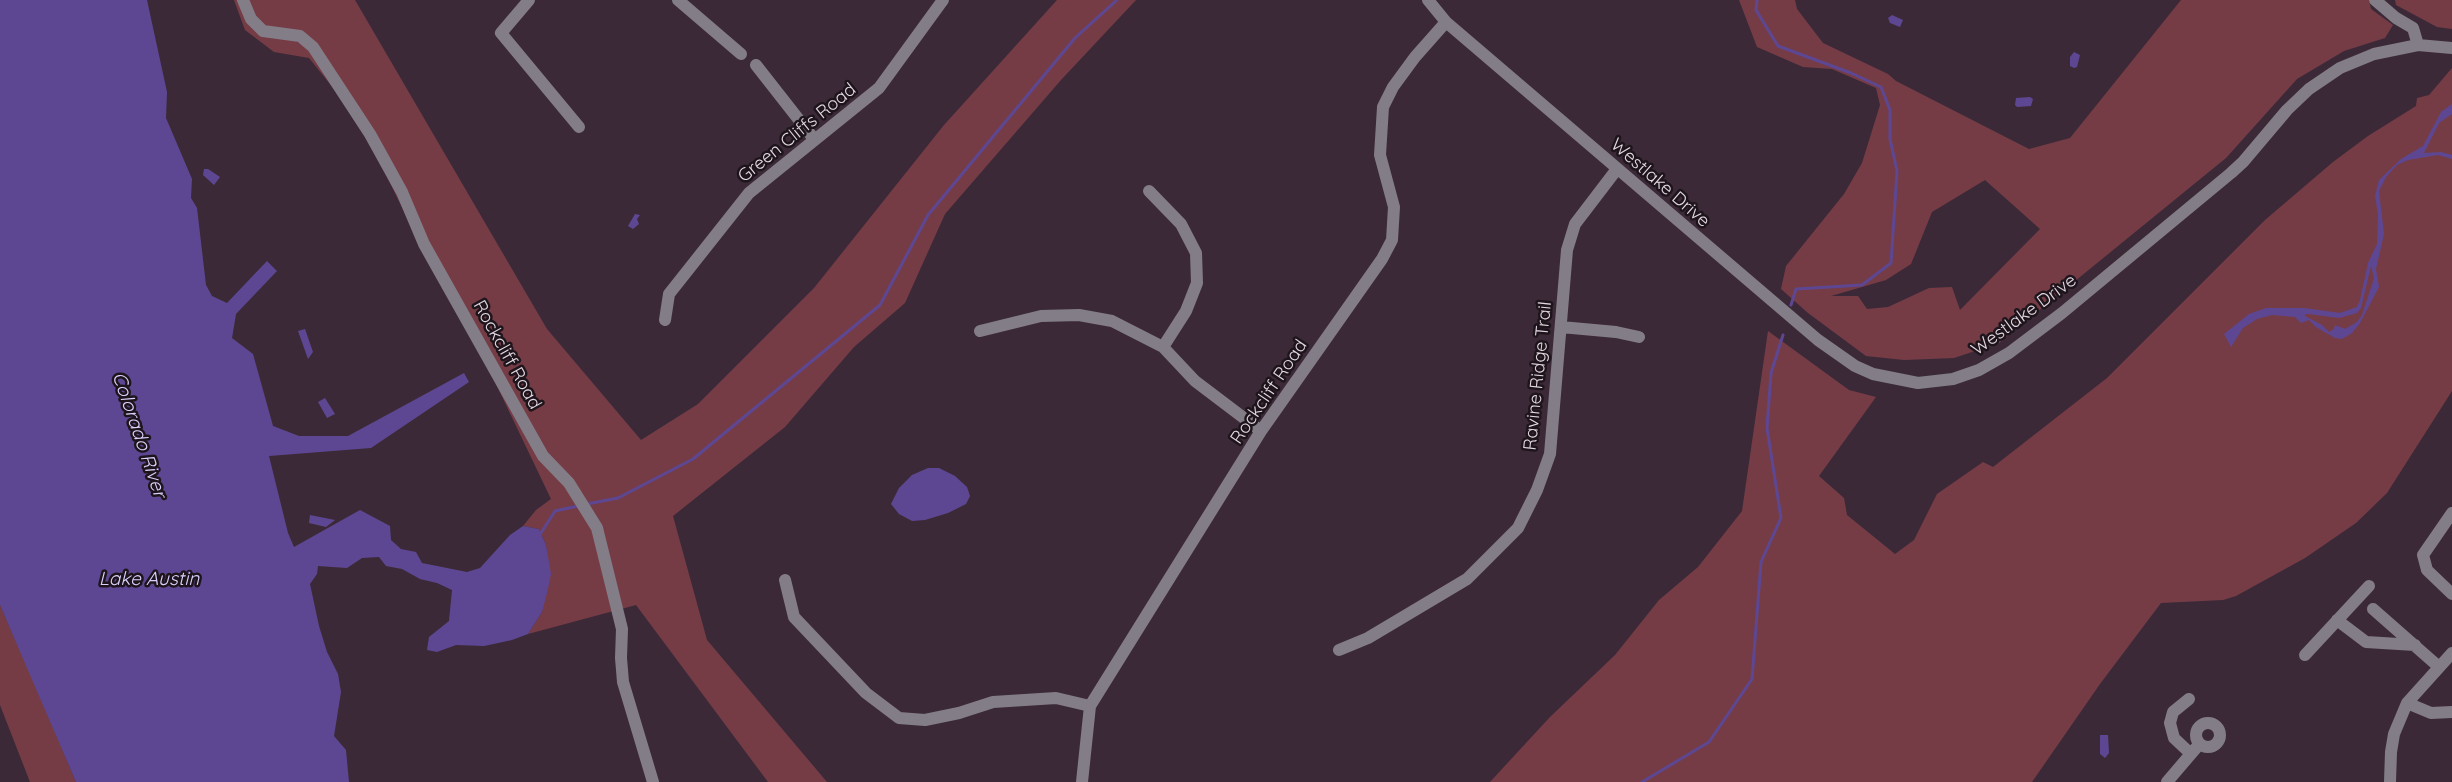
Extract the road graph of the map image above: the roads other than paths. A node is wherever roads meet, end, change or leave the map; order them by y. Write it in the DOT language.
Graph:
graph roads {
  1 [pos="243,0"];
  2 [pos="529,0"];
  3 [pos="678,0"];
  4 [pos="943,0"];
  5 [pos="1428,0"];
  6 [pos="2375,0"];
  7 [pos="1446,22"];
  8 [pos="2418,45"];
  9 [pos="2452,48"];
  10 [pos="742,54"];
  11 [pos="756,65"];
  12 [pos="580,128"];
  13 [pos="814,139"];
  14 [pos="1617,169"];
  15 [pos="1149,191"];
  16 [pos="665,320"];
  17 [pos="1561,327"];
  18 [pos="980,331"];
  19 [pos="1639,337"];
  20 [pos="1163,347"];
  21 [pos="1262,431"];
  22 [pos="2452,513"];
  23 [pos="785,580"];
  24 [pos="2369,586"];
  25 [pos="2452,594"];
  26 [pos="2373,609"];
  27 [pos="2337,620"];
  28 [pos="2415,645"];
  29 [pos="1339,650"];
  30 [pos="2452,653"];
  31 [pos="2305,655"];
  32 [pos="2439,667"];
  33 [pos="2189,699"];
  34 [pos="2407,703"];
  35 [pos="1090,706"];
  36 [pos="2452,712"];
  37 [pos="653,782"];
  38 [pos="1082,782"];
  39 [pos="2166,782"];
  40 [pos="2390,782"];
  1 -- 37 [label="street, Rockcliff Road"];
  2 -- 12 [label="street"];
  3 -- 10 [label="street"];
  4 -- 13 [label="street, Green Cliffs Road"];
  5 -- 7 [label="street, Westlake Drive"];
  6 -- 8 [label="street"];
  7 -- 14 [label="street, Westlake Drive"];
  7 -- 21 [label="street, Rockcliff Road"];
  8 -- 9 [label="street, Westlake Drive"];
  8 -- 14 [label="street, Westlake Drive"];
  11 -- 13 [label="street"];
  13 -- 16 [label="street, Green Cliffs Road"];
  14 -- 17 [label="street, Ravine Ridge Trail"];
  15 -- 20 [label="street"];
  17 -- 19 [label="street"];
  17 -- 29 [label="street, Ravine Ridge Trail"];
  18 -- 20 [label="street"];
  20 -- 21 [label="street"];
  21 -- 35 [label="street, Rockcliff Road"];
  22 -- 25 [label="street"];
  23 -- 35 [label="street"];
  24 -- 27 [label="street"];
  26 -- 28 [label="street"];
  27 -- 28 [label="street"];
  27 -- 31 [label="street"];
  28 -- 32 [label="street"];
  30 -- 32 [label="street"];
  32 -- 34 [label="street"];
  33 -- 39 [label="street"];
  34 -- 36 [label="street"];
  34 -- 40 [label="street"];
  35 -- 38 [label="street, Rockcliff Road"];
}
